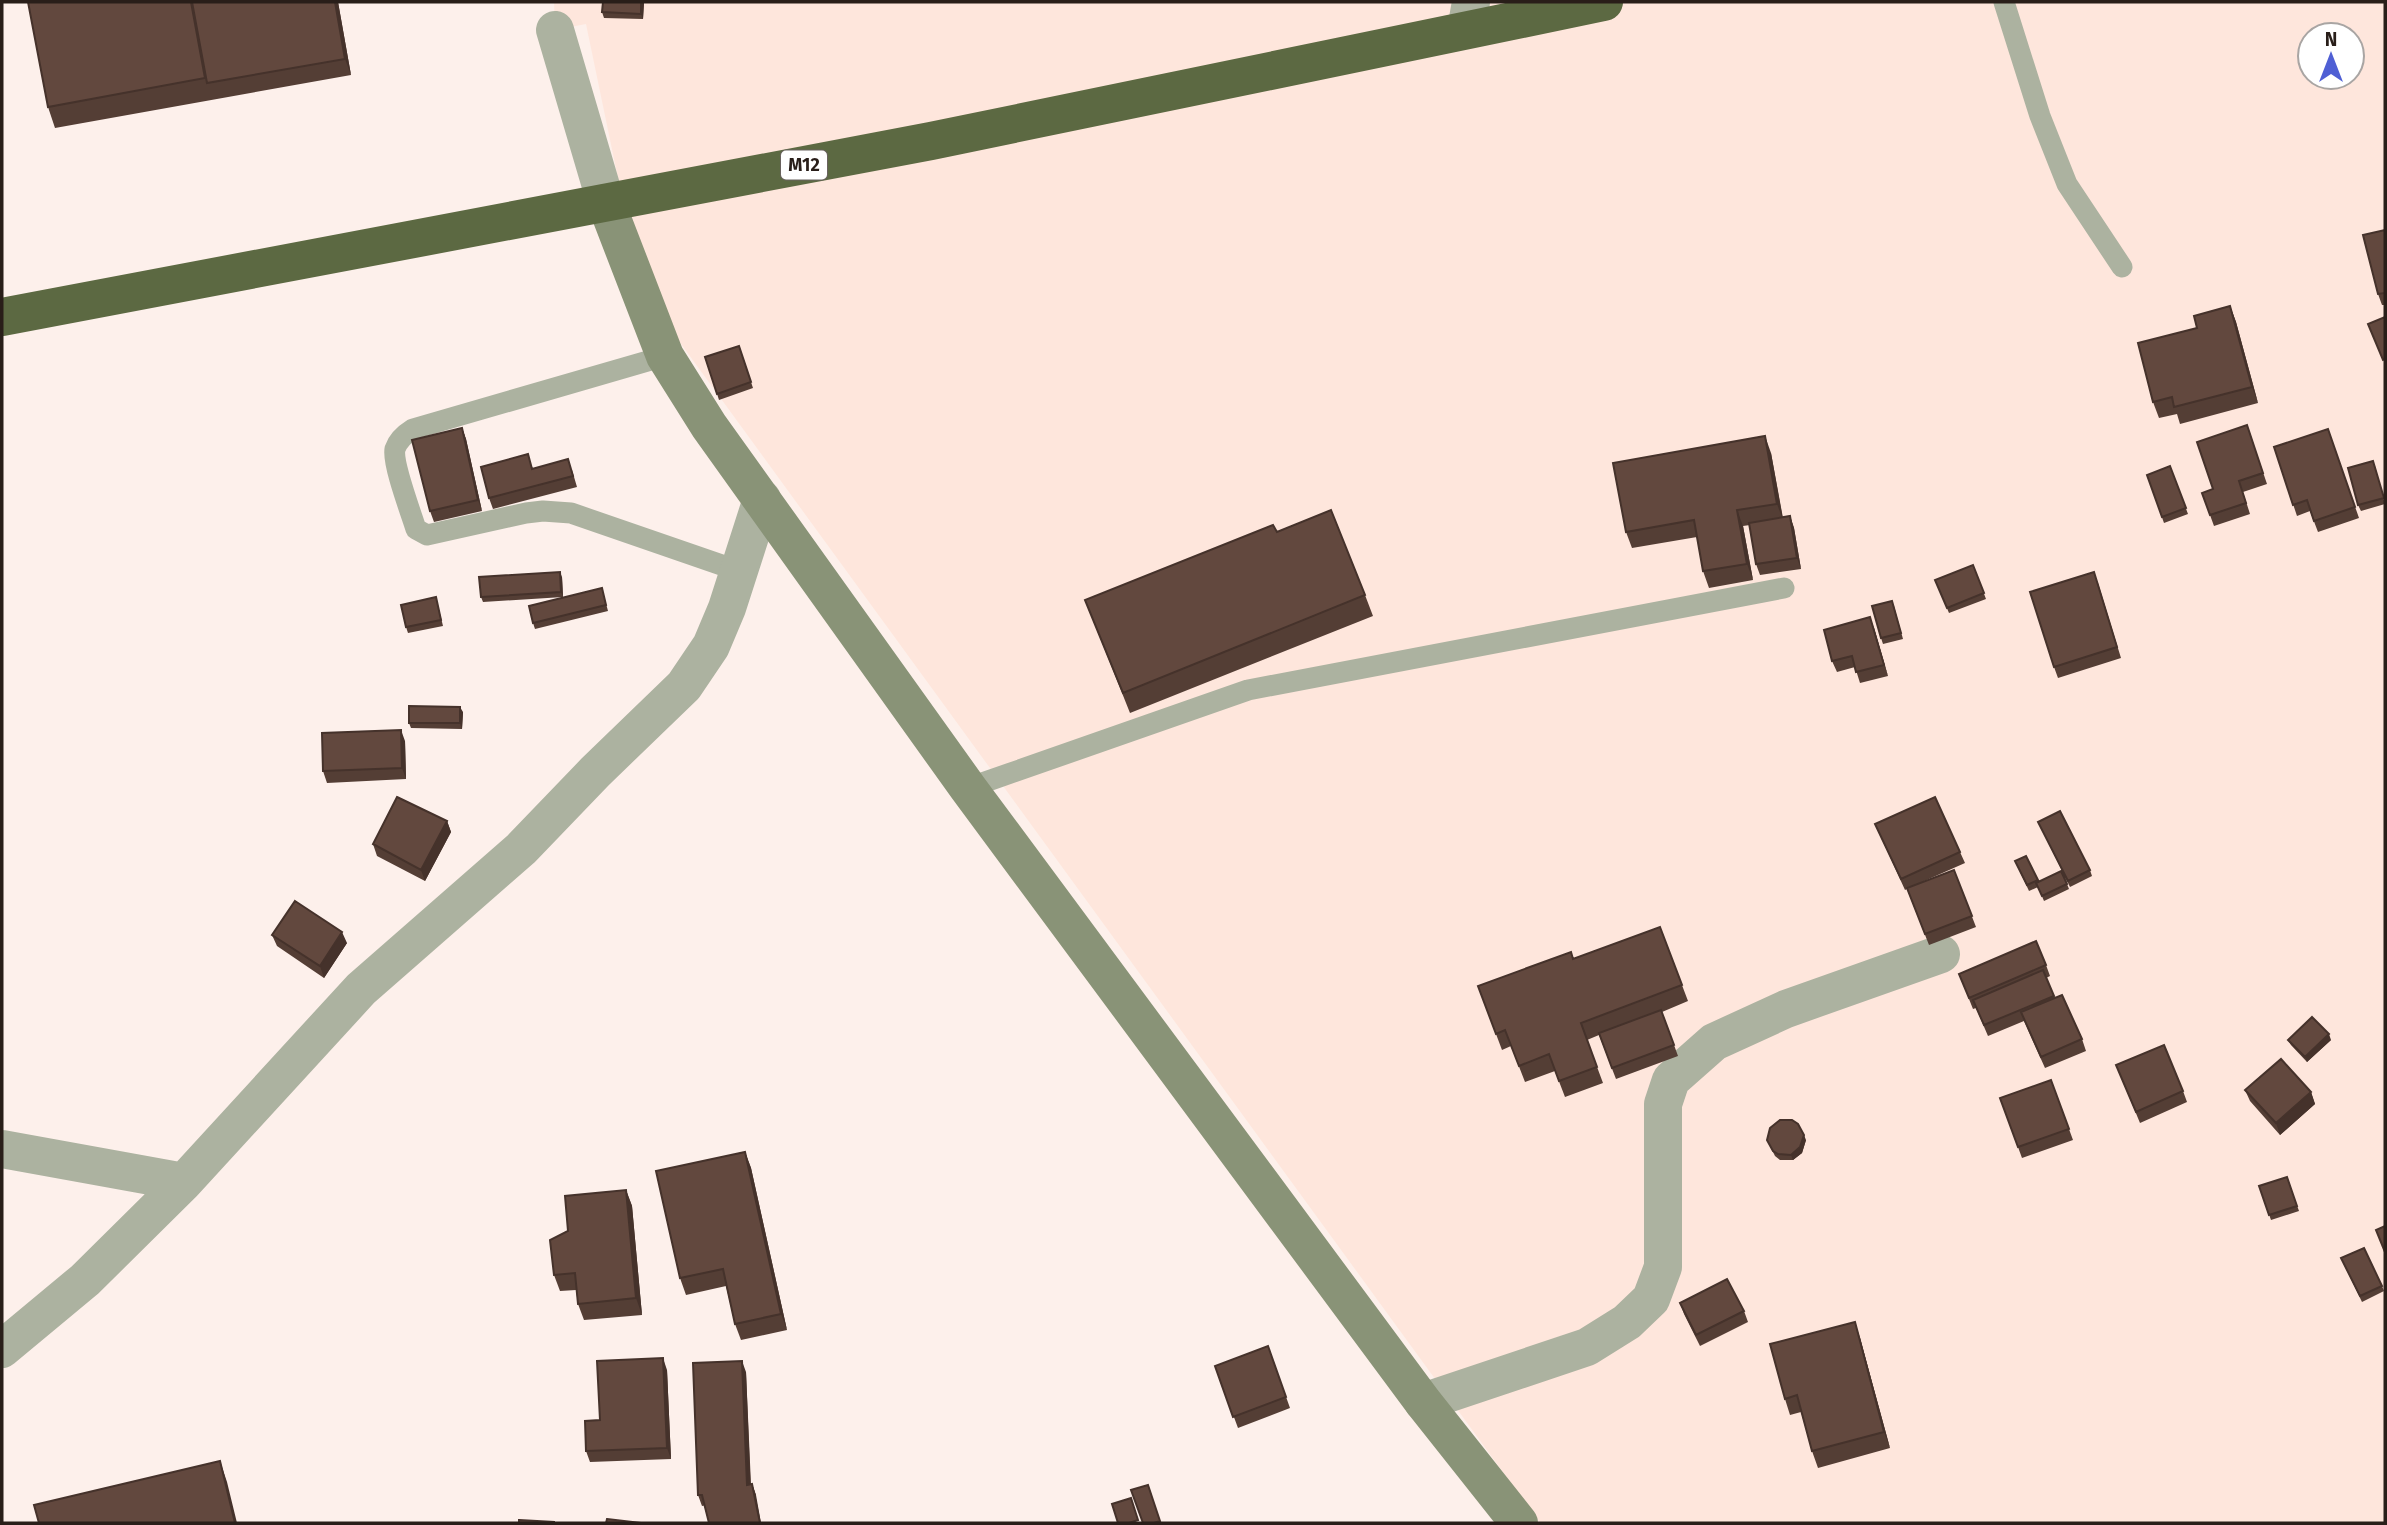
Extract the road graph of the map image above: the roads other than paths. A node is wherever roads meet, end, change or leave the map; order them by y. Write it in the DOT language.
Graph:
graph roads {
  1 [pos="1604,2"];
  2 [pos="2004,2"];
  3 [pos="1468,16"];
  4 [pos="555,30"];
  5 [pos="606,203"];
  6 [pos="2122,267"];
  7 [pos="2,317"];
  8 [pos="665,356"];
  9 [pos="762,499"];
  10 [pos="739,571"];
  11 [pos="1784,588"];
  12 [pos="968,788"];
  13 [pos="1941,954"];
  14 [pos="2,1149"];
  15 [pos="184,1182"];
  16 [pos="2,1349"];
  17 [pos="1423,1402"];
  18 [pos="1520,1523"];
  1 -- 3 [label="highway, M12"];
  2 -- 6 [label="lane"];
  3 -- 5 [label="highway, M12"];
  4 -- 5 [label="street"];
  5 -- 7 [label="highway, M12"];
  5 -- 8 [label="street"];
  8 -- 9 [label="street"];
  8 -- 10 [label="lane"];
  9 -- 10 [label="street"];
  9 -- 12 [label="street"];
  10 -- 15 [label="street"];
  11 -- 12 [label="lane"];
  12 -- 17 [label="street"];
  13 -- 17 [label="street"];
  14 -- 15 [label="street"];
  15 -- 16 [label="street"];
  17 -- 18 [label="street"];
}
